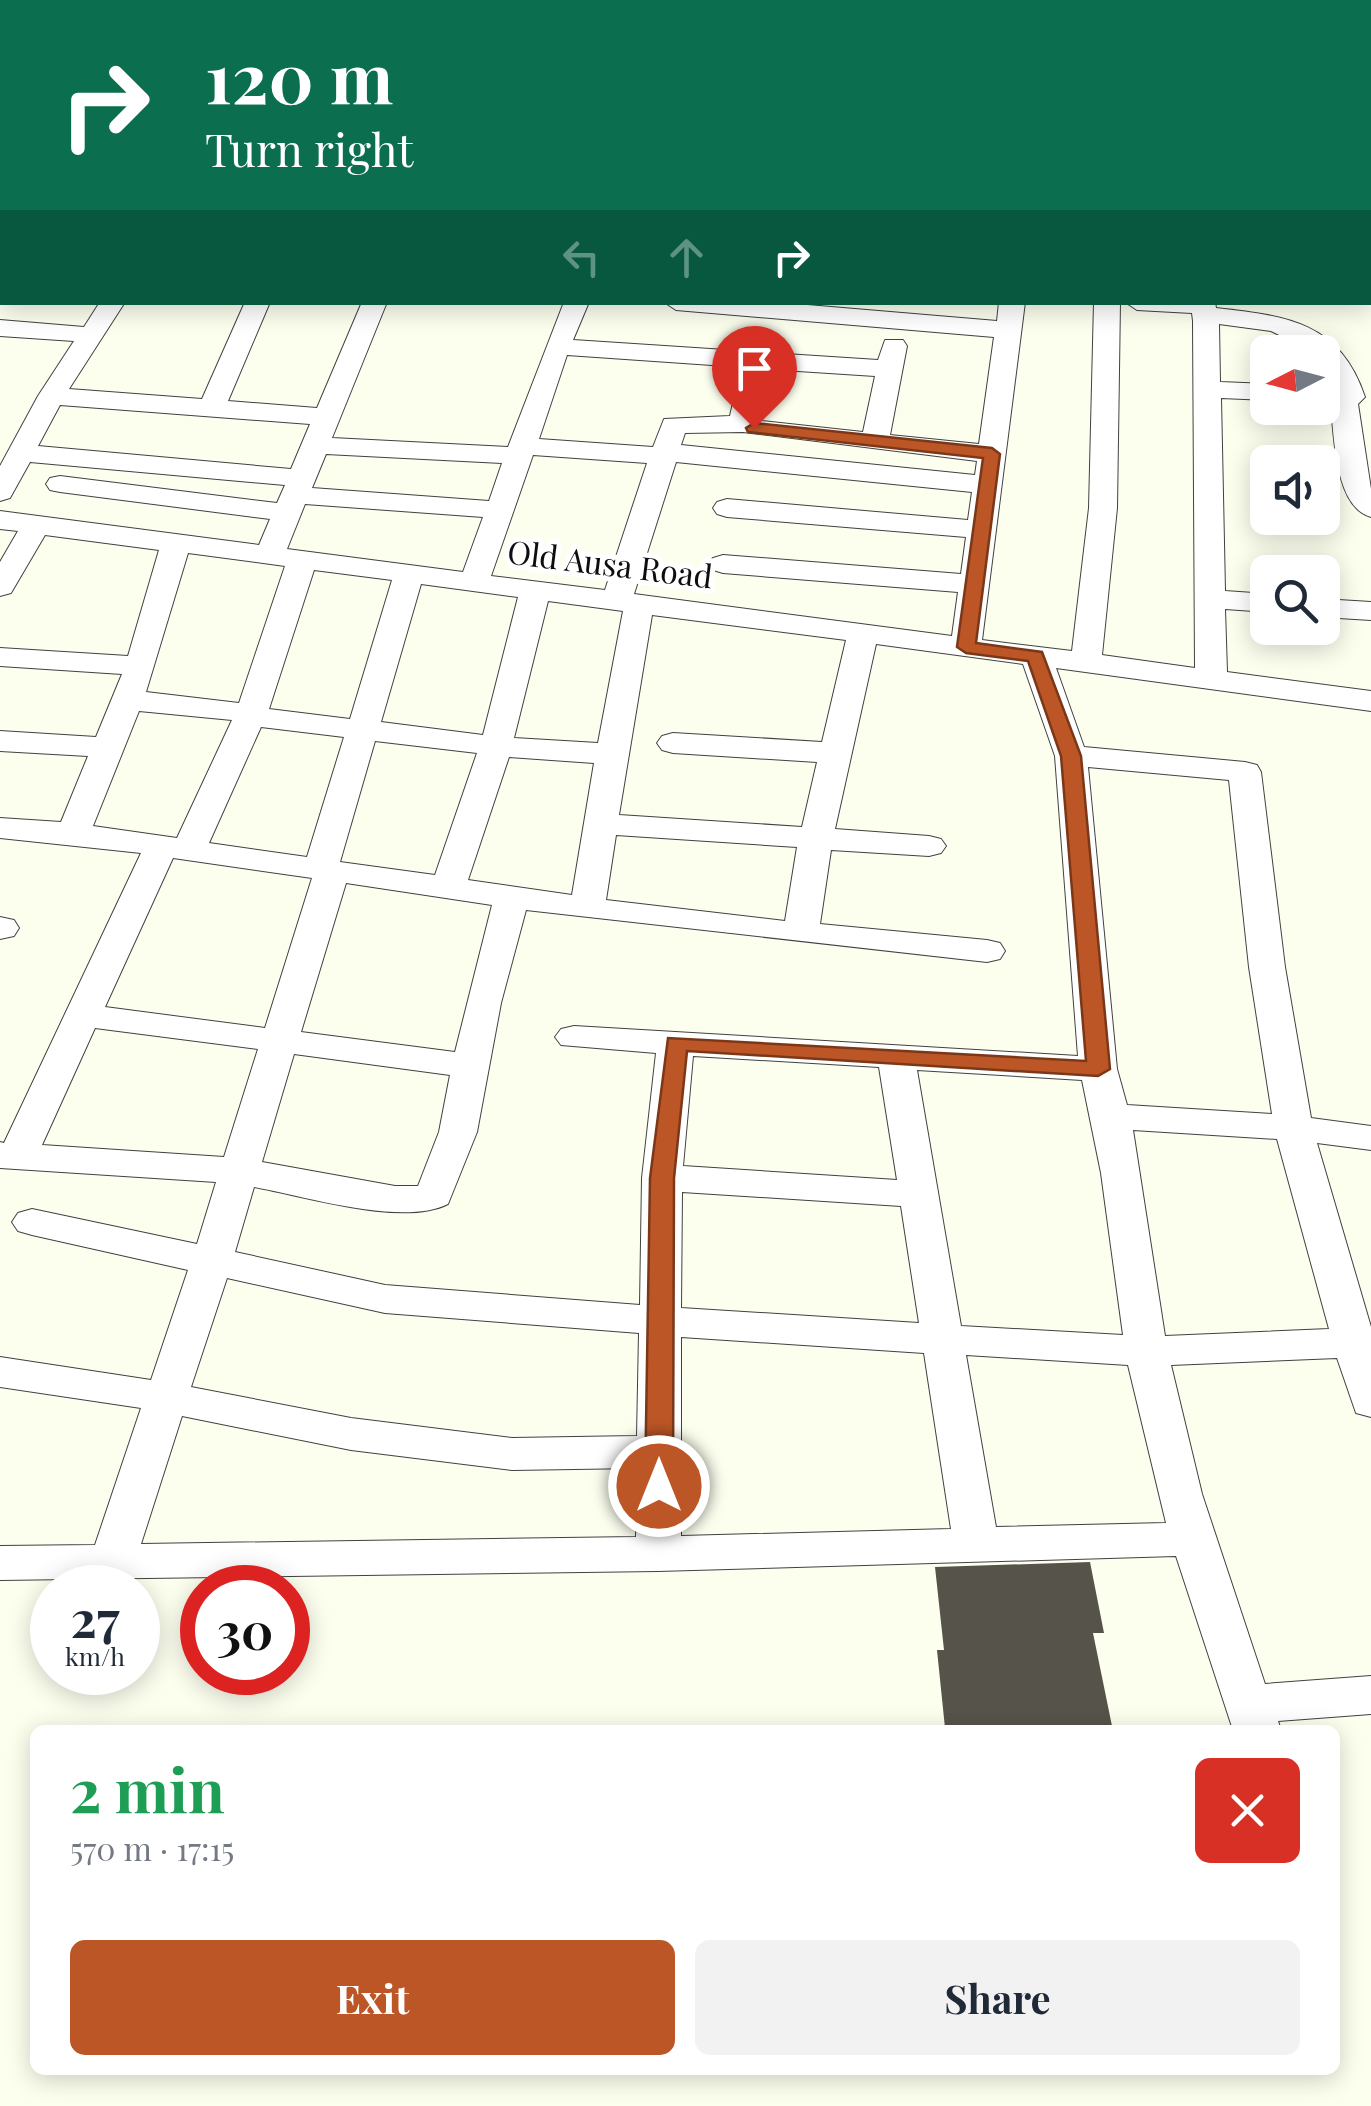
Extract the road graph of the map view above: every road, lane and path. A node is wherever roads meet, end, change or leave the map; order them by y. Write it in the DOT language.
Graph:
graph roads {
  1 [pos="111,305"];
  2 [pos="257,305"];
  3 [pos="374,305"];
  4 [pos="576,305"];
  5 [pos="713,305"];
  6 [pos="1107,305"];
  7 [pos="1170,305"];
  8 [pos="1203,308"];
  9 [pos="1010,316"];
  10 [pos="900,320"];
  11 [pos="0,328"];
  12 [pos="93,335"];
  13 [pos="557,348"];
  14 [pos="756,358"];
  15 [pos="890,368"];
  16 [pos="1208,389"];
  17 [pos="1250,391"];
  18 [pos="50,396"];
  19 [pos="1347,397"];
  20 [pos="212,408"];
  21 [pos="327,418"];
  22 [pos="747,424"];
  23 [pos="875,442"];
  24 [pos="315,445"];
  25 [pos="522,451"];
  26 [pos="20,454"];
  27 [pos="663,454"];
  28 [pos="992,454"];
  29 [pos="60,484"];
  30 [pos="988,485"];
  31 [pos="0,492"];
  32 [pos="295,495"];
  33 [pos="727,508"];
  34 [pos="1371,508"];
  35 [pos="500,510"];
  36 [pos="0,520"];
  37 [pos="37,524"];
  38 [pos="982,530"];
  39 [pos="176,544"];
  40 [pos="9,556"];
  41 [pos="269,556"];
  42 [pos="302,560"];
  43 [pos="724,564"];
  44 [pos="409,574"];
  45 [pos="474,583"];
  46 [pos="974,584"];
  47 [pos="0,587"];
  48 [pos="535,591"];
  49 [pos="1210,599"];
  50 [pos="1250,602"];
  51 [pos="628,603"];
  52 [pos="1340,609"];
  53 [pos="1371,611"];
  54 [pos="863,634"];
  55 [pos="966,647"];
  56 [pos="0,656"];
  57 [pos="1036,656"];
  58 [pos="1086,663"];
  59 [pos="140,666"];
  60 [pos="1211,679"];
  61 [pos="124,700"];
  62 [pos="1371,701"];
  63 [pos="251,714"];
  64 [pos="361,730"];
  65 [pos="0,741"];
  66 [pos="673,743"];
  67 [pos="496,746"];
  68 [pos="107,747"];
  69 [pos="836,753"];
  70 [pos="612,754"];
  71 [pos="1071,756"];
  72 [pos="600,824"];
  73 [pos="0,828"];
  74 [pos="73,833"];
  75 [pos="816,838"];
  76 [pos="929,846"];
  77 [pos="175,848"];
  78 [pos="327,870"];
  79 [pos="448,888"];
  80 [pos="512,897"];
  81 [pos="587,908"];
  82 [pos="801,934"];
  83 [pos="987,950"];
  84 [pos="83,1014"];
  85 [pos="574,1037"];
  86 [pos="280,1040"];
  87 [pos="676,1043"];
  88 [pos="896,1056"];
  89 [pos="471,1066"];
  90 [pos="1098,1069"];
  91 [pos="1110,1116"];
  92 [pos="1293,1128"];
  93 [pos="1371,1138"];
  94 [pos="8,1156"];
  95 [pos="239,1171"];
  96 [pos="662,1178"];
  97 [pos="918,1194"];
  98 [pos="32,1222"];
  99 [pos="211,1263"];
  100 [pos="660,1320"];
  101 [pos="941,1340"];
  102 [pos="1361,1341"];
  103 [pos="1146,1351"];
  104 [pos="0,1372"];
  105 [pos="166,1397"];
  106 [pos="1371,1402"];
  107 [pos="659,1452"];
  108 [pos="1190,1539"];
  109 [pos="976,1543"];
  110 [pos="658,1554"];
  111 [pos="112,1562"];
  112 [pos="0,1563"];
  113 [pos="1371,1695"];
  114 [pos="1252,1717"];
  1 -- 12 [label="street"];
  2 -- 20 [label="street"];
  3 -- 21 [label="street"];
  4 -- 13 [label="street"];
  5 -- 10 [label="street"];
  6 -- 58 [label="street"];
  7 -- 8 [label="street"];
  8 -- 16 [label="street"];
  8 -- 19 [label="street"];
  9 -- 10 [label="street"];
  9 -- 28 [label="street"];
  10 -- 15 [label="street"];
  11 -- 12 [label="street"];
  12 -- 18 [label="street"];
  13 -- 14 [label="street"];
  13 -- 25 [label="street"];
  14 -- 15 [label="street"];
  14 -- 22 [label="street"];
  15 -- 23 [label="street"];
  16 -- 17 [label="street"];
  16 -- 49 [label="street"];
  18 -- 20 [label="street"];
  18 -- 26 [label="street"];
  19 -- 34 [label="street"];
  20 -- 21 [label="street"];
  21 -- 24 [label="street"];
  22 -- 23 [label="street"];
  22 -- 27 [label="street"];
  23 -- 28 [label="street"];
  24 -- 25 [label="street"];
  24 -- 32 [label="street"];
  25 -- 27 [label="street"];
  25 -- 35 [label="street"];
  26 -- 31 [label="street"];
  26 -- 32 [label="street"];
  27 -- 30 [label="street"];
  27 -- 51 [label="street"];
  28 -- 30 [label="street"];
  29 -- 32 [label="street"];
  30 -- 38 [label="street"];
  32 -- 35 [label="street"];
  32 -- 41 [label="street"];
  33 -- 38 [label="street"];
  35 -- 45 [label="street"];
  36 -- 37 [label="street, Old Ausa Road"];
  37 -- 39 [label="street, Old Ausa Road"];
  37 -- 40 [label="street"];
  38 -- 46 [label="street"];
  39 -- 41 [label="street, Old Ausa Road"];
  39 -- 59 [label="street"];
  40 -- 47 [label="street"];
  41 -- 42 [label="street, Old Ausa Road"];
  42 -- 44 [label="street, Old Ausa Road"];
  42 -- 63 [label="street"];
  43 -- 46 [label="street"];
  44 -- 45 [label="street, Old Ausa Road"];
  44 -- 64 [label="street"];
  45 -- 48 [label="street, Old Ausa Road"];
  46 -- 55 [label="street"];
  48 -- 51 [label="street, Old Ausa Road"];
  48 -- 67 [label="street"];
  49 -- 50 [label="street"];
  49 -- 60 [label="street"];
  51 -- 54 [label="street, Old Ausa Road"];
  51 -- 70 [label="street"];
  52 -- 53 [label="street"];
  54 -- 55 [label="street, Old Ausa Road"];
  54 -- 69 [label="street"];
  55 -- 57 [label="street, Old Ausa Road"];
  56 -- 59 [label="street"];
  57 -- 58 [label="street, Old Ausa Road"];
  57 -- 71 [label="street"];
  58 -- 60 [label="street, Old Ausa Road"];
  59 -- 61 [label="street"];
  60 -- 62 [label="street, Old Ausa Road"];
  61 -- 63 [label="street"];
  61 -- 68 [label="street"];
  63 -- 64 [label="street"];
  63 -- 77 [label="street"];
  64 -- 67 [label="street"];
  64 -- 78 [label="street"];
  65 -- 68 [label="street"];
  66 -- 69 [label="street"];
  67 -- 70 [label="street"];
  67 -- 79 [label="street"];
  68 -- 74 [label="street"];
  69 -- 75 [label="street"];
  70 -- 72 [label="street"];
  71 -- 90 [label="street"];
  71 -- 92 [label="street"];
  72 -- 75 [label="street"];
  72 -- 81 [label="street"];
  73 -- 74 [label="street"];
  74 -- 77 [label="street"];
  75 -- 76 [label="street"];
  75 -- 82 [label="street"];
  77 -- 78 [label="street"];
  77 -- 84 [label="street"];
  78 -- 79 [label="street"];
  78 -- 86 [label="street"];
  79 -- 80 [label="street"];
  80 -- 81 [label="street"];
  80 -- 89 [label="street"];
  81 -- 82 [label="street"];
  82 -- 83 [label="street"];
  84 -- 86 [label="street"];
  84 -- 94 [label="street"];
  85 -- 87 [label="street"];
  86 -- 89 [label="street"];
  86 -- 95 [label="street"];
  87 -- 88 [label="street"];
  87 -- 96 [label="street"];
  88 -- 90 [label="street"];
  88 -- 97 [label="street"];
  89 -- 95 [label="street"];
  90 -- 91 [label="street"];
  91 -- 92 [label="street"];
  91 -- 103 [label="street"];
  92 -- 93 [label="street"];
  92 -- 102 [label="street"];
  94 -- 95 [label="street"];
  95 -- 99 [label="street"];
  96 -- 97 [label="street"];
  96 -- 100 [label="street"];
  97 -- 101 [label="street"];
  98 -- 99 [label="street"];
  99 -- 100 [label="street"];
  99 -- 105 [label="street"];
  100 -- 101 [label="street"];
  100 -- 107 [label="street"];
  101 -- 103 [label="street"];
  101 -- 109 [label="street"];
  102 -- 103 [label="street"];
  102 -- 106 [label="street"];
  103 -- 108 [label="street"];
  104 -- 105 [label="street"];
  105 -- 107 [label="street"];
  105 -- 111 [label="street"];
  107 -- 110 [label="street"];
  108 -- 109 [label="street"];
  108 -- 114 [label="street"];
  109 -- 110 [label="street"];
  110 -- 111 [label="street"];
  111 -- 112 [label="street"];
  113 -- 114 [label="street"];
}
